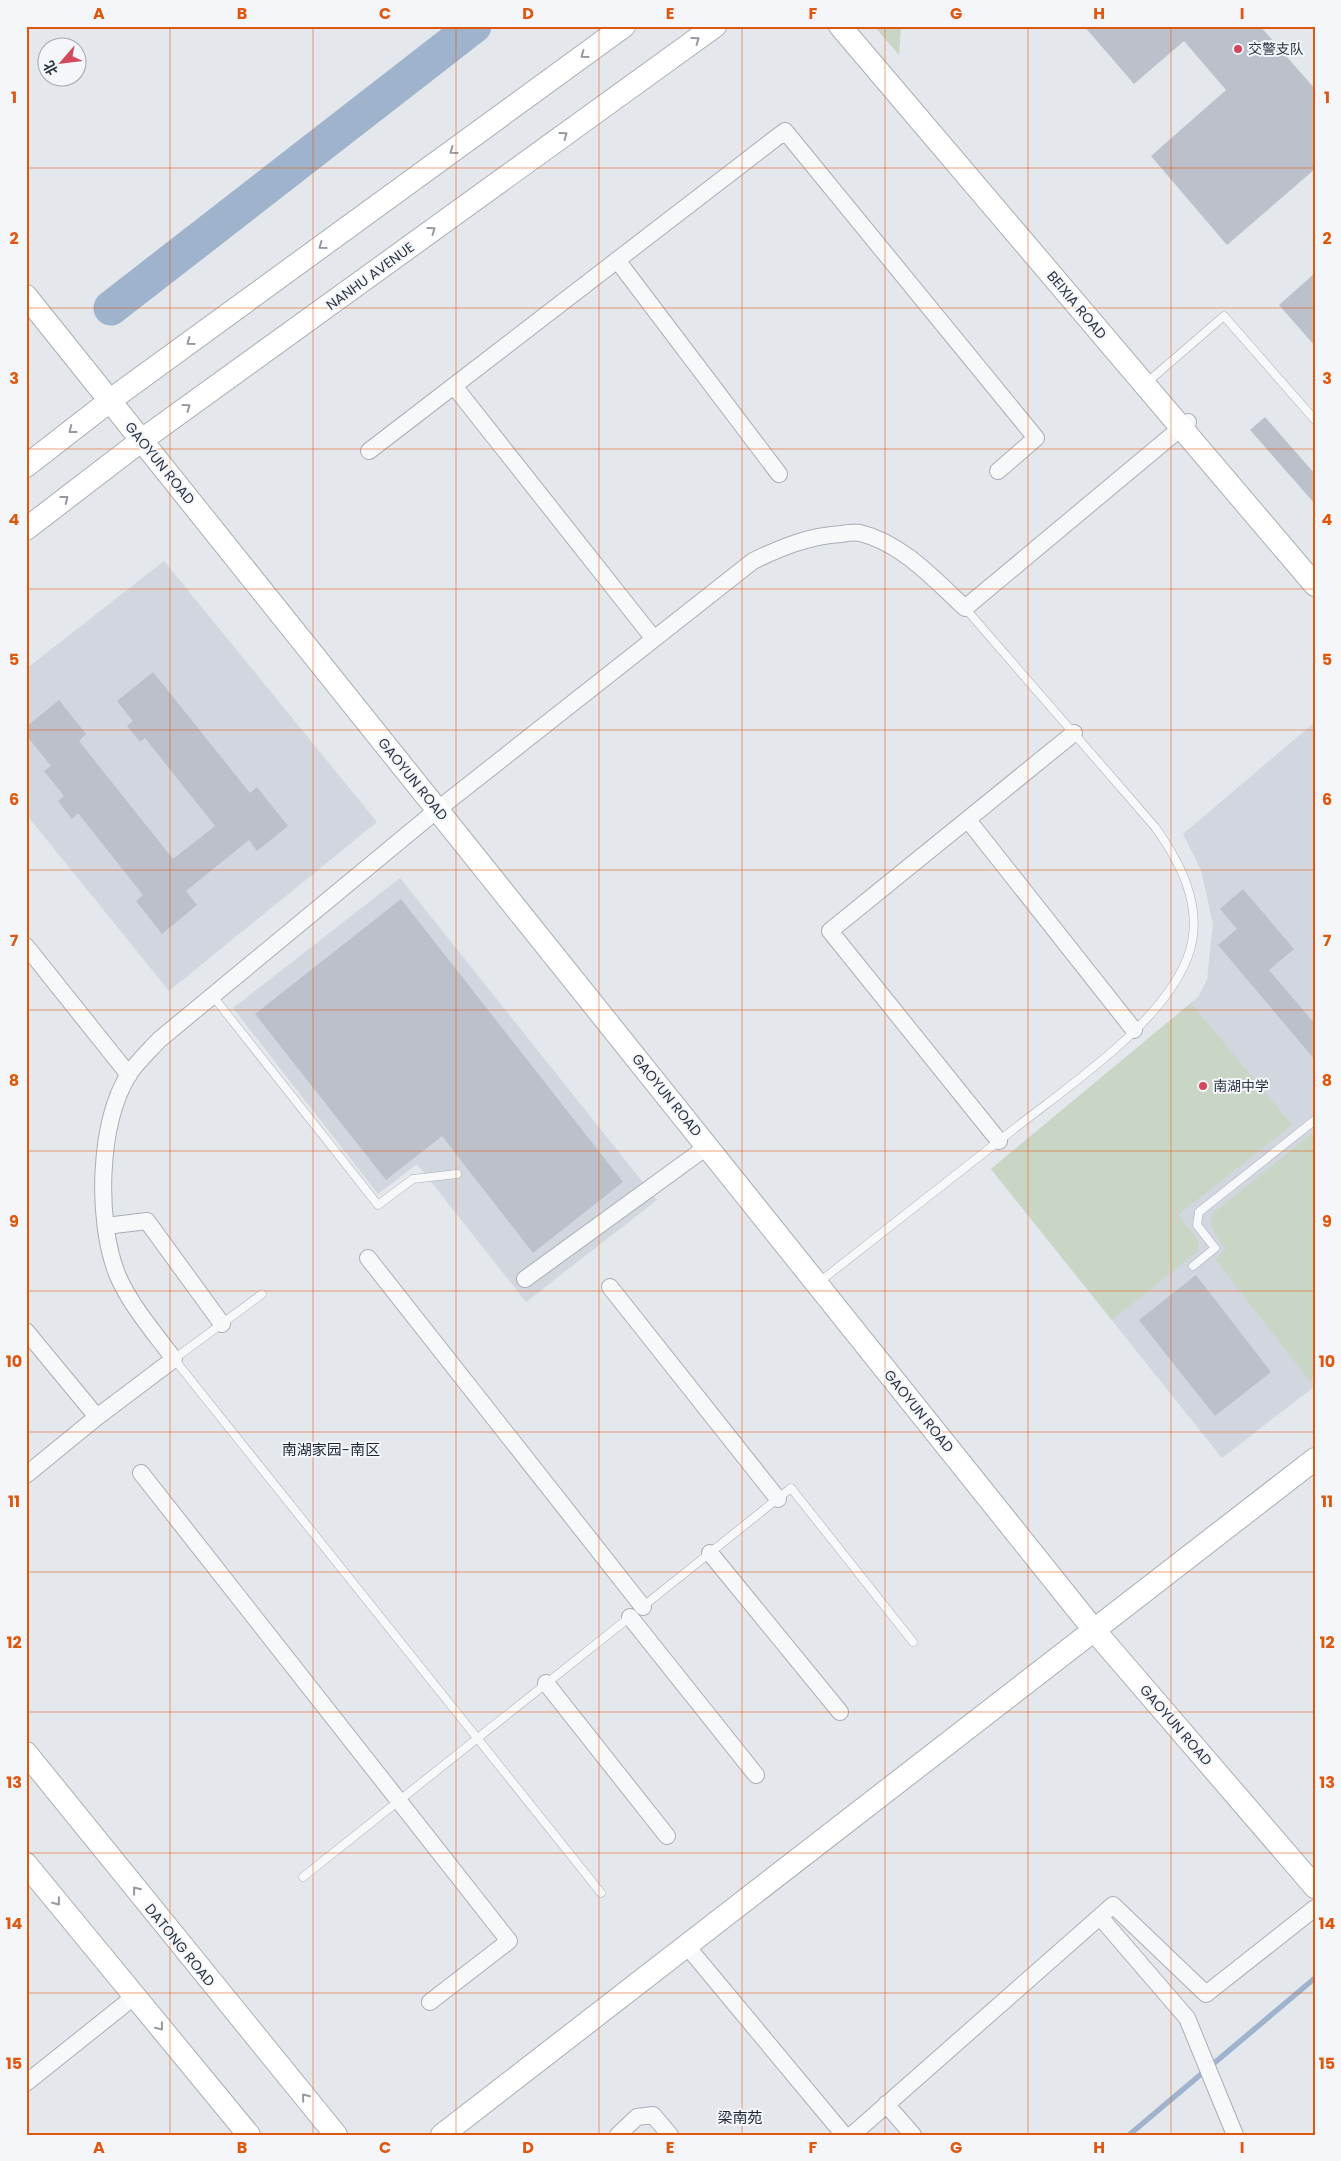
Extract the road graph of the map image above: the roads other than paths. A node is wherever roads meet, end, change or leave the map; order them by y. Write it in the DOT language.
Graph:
graph roads {
  1 [pos="624,26"];
  2 [pos="716,26"];
  3 [pos="840,26"];
  4 [pos="849,26"];
  5 [pos="617,260"];
  6 [pos="26,286"];
  7 [pos="26,296"];
  8 [pos="1151,380"];
  9 [pos="454,386"];
  10 [pos="114,399"];
  11 [pos="1315,420"];
  12 [pos="1185,426"];
  13 [pos="145,438"];
  14 [pos="369,451"];
  15 [pos="26,466"];
  16 [pos="998,470"];
  17 [pos="779,474"];
  18 [pos="26,529"];
  19 [pos="1315,570"];
  20 [pos="1315,585"];
  21 [pos="965,608"];
  22 [pos="654,639"];
  23 [pos="1074,734"];
  24 [pos="440,808"];
  25 [pos="968,820"];
  26 [pos="26,946"];
  27 [pos="212,995"];
  28 [pos="1134,1030"];
  29 [pos="129,1075"];
  30 [pos="1315,1120"];
  31 [pos="999,1141"];
  32 [pos="708,1146"];
  33 [pos="457,1174"];
  34 [pos="106,1226"];
  35 [pos="368,1258"];
  36 [pos="1192,1266"];
  37 [pos="525,1279"];
  38 [pos="820,1282"];
  39 [pos="610,1286"];
  40 [pos="262,1294"];
  41 [pos="222,1324"];
  42 [pos="26,1331"];
  43 [pos="174,1359"];
  44 [pos="97,1417"];
  45 [pos="1315,1458"];
  46 [pos="1315,1472"];
  47 [pos="141,1473"];
  48 [pos="26,1475"];
  49 [pos="778,1499"];
  50 [pos="710,1553"];
  51 [pos="636,1612"];
  52 [pos="1102,1631"];
  53 [pos="913,1642"];
  54 [pos="546,1684"];
  55 [pos="840,1712"];
  56 [pos="477,1738"];
  57 [pos="26,1753"];
  58 [pos="756,1775"];
  59 [pos="399,1800"];
  60 [pos="667,1836"];
  61 [pos="26,1864"];
  62 [pos="1315,1876"];
  63 [pos="303,1877"];
  64 [pos="1315,1887"];
  65 [pos="602,1893"];
  66 [pos="1315,1908"];
  67 [pos="1100,1917"];
  68 [pos="690,1951"];
  69 [pos="135,1996"];
  70 [pos="430,2002"];
  71 [pos="26,2083"];
  72 [pos="886,2104"];
  73 [pos="249,2135"];
  74 [pos="336,2135"];
  75 [pos="442,2135"];
  76 [pos="462,2135"];
  77 [pos="618,2135"];
  78 [pos="670,2135"];
  79 [pos="844,2135"];
  80 [pos="852,2135"];
  81 [pos="913,2135"];
  82 [pos="1236,2135"];
  1 -- 10 [label="main road, one-way"];
  13 -- 2 [label="main road, NANHU AVENUE, one-way"];
  3 -- 12 [label="main road, BEIXIA ROAD"];
  4 -- 8 [label="main road, BEIXIA ROAD"];
  5 -- 9 [label="street"];
  5 -- 16 [label="street"];
  5 -- 17 [label="street"];
  6 -- 10 [label="main road, GAOYUN ROAD"];
  7 -- 10 [label="main road, GAOYUN ROAD"];
  8 -- 11 [label="lane"];
  8 -- 12 [label="main road, BEIXIA ROAD"];
  9 -- 14 [label="street"];
  9 -- 22 [label="street"];
  10 -- 13 [label="main road, GAOYUN ROAD"];
  10 -- 15 [label="main road, one-way"];
  12 -- 19 [label="main road, BEIXIA ROAD"];
  12 -- 20 [label="main road, BEIXIA ROAD"];
  12 -- 21 [label="street"];
  18 -- 13 [label="main road, NANHU AVENUE, one-way"];
  13 -- 24 [label="main road, GAOYUN ROAD"];
  21 -- 22 [label="street"];
  21 -- 23 [label="lane"];
  22 -- 24 [label="street"];
  23 -- 25 [label="street"];
  23 -- 28 [label="lane"];
  24 -- 27 [label="street"];
  24 -- 32 [label="main road, GAOYUN ROAD"];
  24 -- 38 [label="main road, GAOYUN ROAD"];
  25 -- 28 [label="street"];
  25 -- 31 [label="street"];
  26 -- 29 [label="street"];
  27 -- 29 [label="street"];
  27 -- 33 [label="lane"];
  28 -- 31 [label="lane"];
  29 -- 34 [label="street"];
  30 -- 36 [label="lane"];
  31 -- 38 [label="lane"];
  32 -- 37 [label="street"];
  32 -- 38 [label="main road, GAOYUN ROAD"];
  34 -- 41 [label="street"];
  34 -- 43 [label="street"];
  35 -- 51 [label="street"];
  38 -- 52 [label="main road, GAOYUN ROAD"];
  39 -- 49 [label="street"];
  40 -- 41 [label="lane"];
  41 -- 43 [label="lane"];
  42 -- 44 [label="street"];
  43 -- 44 [label="street"];
  43 -- 56 [label="lane"];
  44 -- 48 [label="street"];
  45 -- 52 [label="main road"];
  46 -- 52 [label="main road"];
  47 -- 59 [label="street"];
  49 -- 50 [label="lane"];
  49 -- 53 [label="lane"];
  50 -- 51 [label="lane"];
  50 -- 55 [label="street"];
  51 -- 54 [label="lane"];
  51 -- 58 [label="street"];
  52 -- 62 [label="main road, GAOYUN ROAD"];
  52 -- 64 [label="main road, GAOYUN ROAD"];
  52 -- 68 [label="main road"];
  54 -- 56 [label="lane"];
  54 -- 60 [label="street"];
  56 -- 59 [label="lane"];
  56 -- 65 [label="lane"];
  74 -- 57 [label="main road, DATONG ROAD, one-way"];
  59 -- 63 [label="lane"];
  59 -- 70 [label="street"];
  61 -- 69 [label="main road, one-way"];
  66 -- 67 [label="street"];
  67 -- 72 [label="street"];
  67 -- 82 [label="street"];
  68 -- 75 [label="main road"];
  68 -- 76 [label="main road"];
  68 -- 79 [label="street"];
  69 -- 71 [label="street"];
  69 -- 73 [label="main road, one-way"];
  72 -- 80 [label="street"];
  72 -- 81 [label="street"];
  77 -- 78 [label="street"];
}
